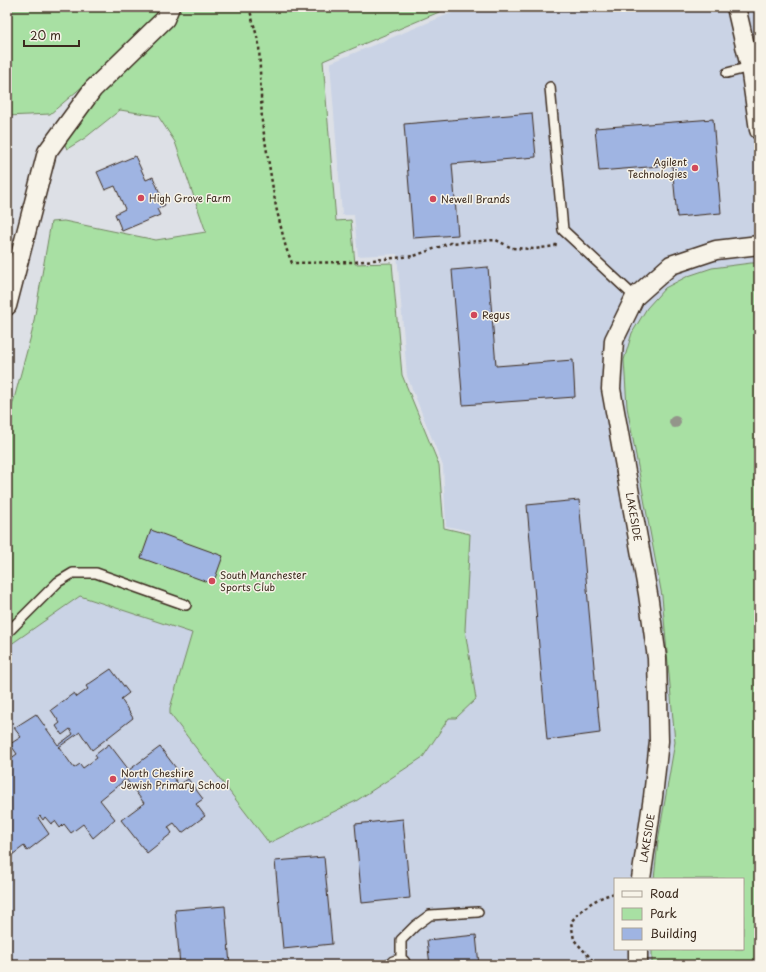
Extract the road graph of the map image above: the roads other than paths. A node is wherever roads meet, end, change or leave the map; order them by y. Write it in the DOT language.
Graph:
graph roads {
  1 [pos="170,7"];
  2 [pos="736,7"];
  3 [pos="750,67"];
  4 [pos="727,73"];
  5 [pos="550,87"];
  6 [pos="759,130"];
  7 [pos="759,245"];
  8 [pos="635,297"];
  9 [pos="7,306"];
  10 [pos="186,605"];
  11 [pos="7,634"];
  12 [pos="641,878"];
  13 [pos="478,912"];
  14 [pos="638,950"];
  15 [pos="395,965"];
  16 [pos="401,965"];
  17 [pos="638,965"];
  1 -- 9 [label="street"];
  2 -- 3 [label="street"];
  3 -- 4 [label="lane"];
  3 -- 6 [label="street"];
  5 -- 8 [label="lane"];
  7 -- 8 [label="street, LAKESIDE"];
  8 -- 12 [label="street, LAKESIDE"];
  10 -- 11 [label="lane"];
  13 -- 16 [label="lane"];
  14 -- 17 [label="street"];
  15 -- 16 [label="street"];
}
